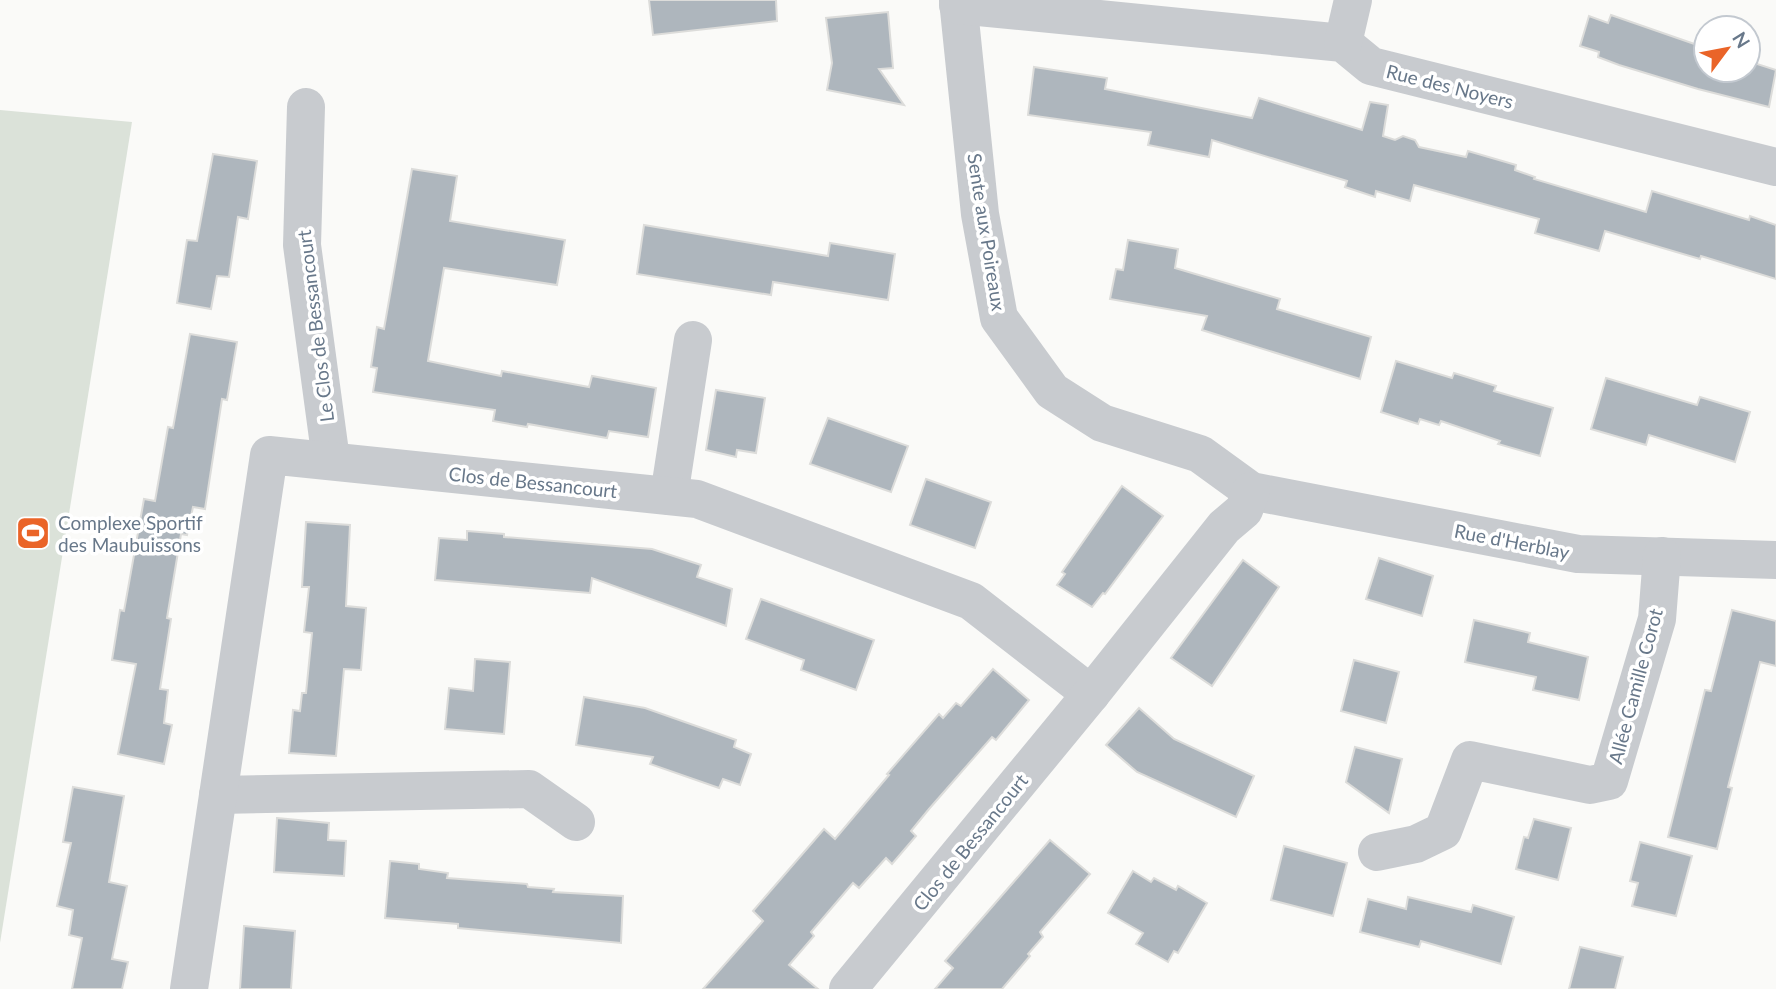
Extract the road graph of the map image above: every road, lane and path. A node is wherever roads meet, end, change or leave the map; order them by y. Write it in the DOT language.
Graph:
graph roads {
  1 [pos="1353,0"];
  2 [pos="958,2"];
  3 [pos="1343,43"];
  4 [pos="306,107"];
  5 [pos="1776,167"];
  6 [pos="693,340"];
  7 [pos="331,460"];
  8 [pos="1251,491"];
  9 [pos="669,496"];
  10 [pos="1662,556"];
  11 [pos="1776,560"];
  12 [pos="1091,694"];
  13 [pos="218,795"];
  14 [pos="576,822"];
  15 [pos="1377,852"];
  16 [pos="189,989"];
  17 [pos="848,989"];
  1 -- 3 [label="street"];
  2 -- 3 [label="street"];
  2 -- 8 [label="street, Sente aux Poireaux"];
  3 -- 5 [label="street, Rue des Noyers"];
  4 -- 7 [label="street, Le Clos de Bessancourt"];
  6 -- 9 [label="street"];
  7 -- 9 [label="street, Clos de Bessancourt"];
  7 -- 13 [label="street, Clos de Bessancourt"];
  8 -- 10 [label="street, Rue d'Herblay"];
  8 -- 12 [label="street, Clos de Bessancourt"];
  9 -- 12 [label="street, Clos de Bessancourt"];
  10 -- 11 [label="street, Rue d'Herblay"];
  10 -- 15 [label="street, Allée Camille Corot"];
  12 -- 17 [label="street, Clos de Bessancourt"];
  13 -- 14 [label="street"];
  13 -- 16 [label="street, Clos de Bessancourt"];
}
